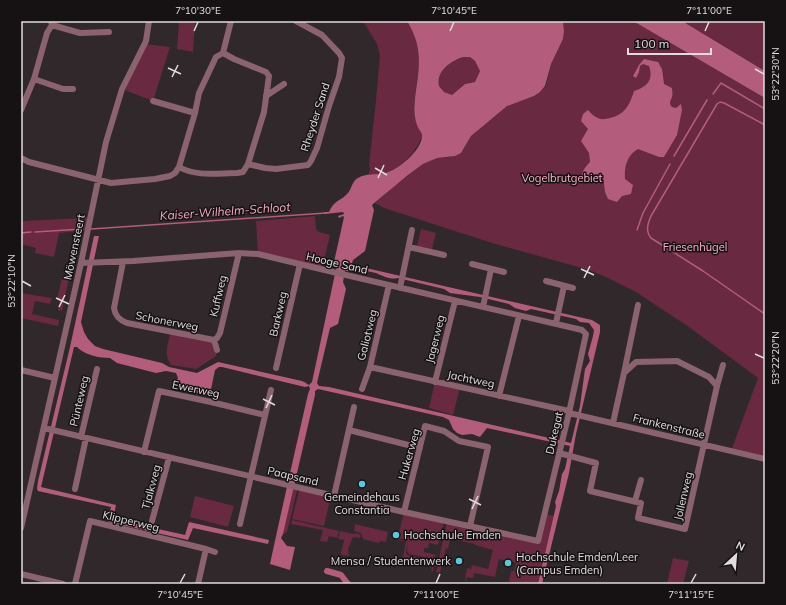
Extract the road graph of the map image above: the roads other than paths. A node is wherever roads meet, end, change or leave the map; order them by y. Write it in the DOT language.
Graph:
graph roads {
  1 [pos="149,21"];
  2 [pos="231,21"];
  3 [pos="296,21"];
  4 [pos="51,23"];
  5 [pos="109,32"];
  6 [pos="223,52"];
  7 [pos="34,79"];
  8 [pos="284,84"];
  9 [pos="73,90"];
  10 [pos="266,96"];
  11 [pos="153,101"];
  12 [pos="21,110"];
  13 [pos="195,113"];
  14 [pos="21,159"];
  15 [pos="248,164"];
  16 [pos="179,167"];
  17 [pos="99,180"];
  18 [pos="412,230"];
  19 [pos="409,247"];
  20 [pos="239,253"];
  21 [pos="444,255"];
  22 [pos="123,262"];
  23 [pos="84,263"];
  24 [pos="300,264"];
  25 [pos="472,264"];
  26 [pos="491,269"];
  27 [pos="504,272"];
  28 [pos="546,281"];
  29 [pos="389,285"];
  30 [pos="564,286"];
  31 [pos="400,288"];
  32 [pos="573,288"];
  33 [pos="455,301"];
  34 [pos="638,305"];
  35 [pos="483,307"];
  36 [pos="519,316"];
  37 [pos="556,323"];
  38 [pos="583,330"];
  39 [pos="214,340"];
  40 [pos="217,350"];
  41 [pos="723,365"];
  42 [pos="370,367"];
  43 [pos="276,368"];
  44 [pos="97,369"];
  45 [pos="21,370"];
  46 [pos="624,373"];
  47 [pos="55,378"];
  48 [pos="435,382"];
  49 [pos="717,386"];
  50 [pos="362,388"];
  51 [pos="271,390"];
  52 [pos="499,396"];
  53 [pos="354,407"];
  54 [pos="569,412"];
  55 [pos="265,415"];
  56 [pos="613,423"];
  57 [pos="49,430"];
  58 [pos="349,430"];
  59 [pos="83,438"];
  60 [pos="705,445"];
  61 [pos="420,448"];
  62 [pos="560,451"];
  63 [pos="144,452"];
  64 [pos="169,458"];
  65 [pos="765,459"];
  66 [pos="251,476"];
  67 [pos="641,480"];
  68 [pos="75,489"];
  69 [pos="334,496"];
  70 [pos="635,501"];
  71 [pos="404,512"];
  72 [pos="22,520"];
  73 [pos="152,521"];
  74 [pos="240,524"];
  75 [pos="470,526"];
  76 [pos="21,528"];
  77 [pos="538,541"];
  78 [pos="206,549"];
  79 [pos="215,552"];
  80 [pos="21,574"];
  81 [pos="62,584"];
  82 [pos="75,584"];
  83 [pos="198,584"];
  1 -- 17 [label="street, Möwensteert"];
  2 -- 6 [label="street"];
  3 -- 15 [label="street, Rheyder Sand"];
  4 -- 5 [label="street"];
  4 -- 7 [label="street"];
  6 -- 10 [label="street"];
  6 -- 13 [label="street"];
  7 -- 9 [label="street"];
  7 -- 12 [label="street"];
  8 -- 10 [label="street"];
  10 -- 15 [label="street"];
  11 -- 13 [label="street"];
  13 -- 16 [label="street"];
  14 -- 17 [label="street"];
  15 -- 16 [label="street"];
  16 -- 17 [label="street"];
  17 -- 23 [label="street, Möwensteert"];
  18 -- 19 [label="street"];
  19 -- 21 [label="street"];
  19 -- 31 [label="street"];
  20 -- 22 [label="street, Hooge Sand"];
  20 -- 24 [label="street, Hooge Sand"];
  20 -- 39 [label="street, Kuffweg"];
  22 -- 23 [label="street, Hooge Sand"];
  22 -- 39 [label="street, Schonerweg"];
  23 -- 47 [label="street, Möwensteert"];
  24 -- 29 [label="street, Hooge Sand"];
  24 -- 43 [label="street, Barkweg"];
  25 -- 26 [label="street"];
  26 -- 27 [label="street"];
  26 -- 35 [label="street"];
  28 -- 30 [label="street"];
  29 -- 31 [label="street, Hooge Sand"];
  29 -- 42 [label="street, Galiotweg"];
  30 -- 32 [label="street"];
  30 -- 37 [label="street"];
  31 -- 33 [label="street, Hooge Sand"];
  33 -- 35 [label="street, Hooge Sand"];
  33 -- 48 [label="street, Jagerweg"];
  34 -- 46 [label="street"];
  35 -- 36 [label="street, Hooge Sand"];
  36 -- 37 [label="street, Hooge Sand"];
  36 -- 52 [label="street"];
  37 -- 38 [label="street, Hooge Sand"];
  38 -- 54 [label="street, Dukegat"];
  39 -- 40 [label="street"];
  41 -- 49 [label="street"];
  42 -- 48 [label="street, Jachtweg"];
  42 -- 50 [label="street, Galiotweg"];
  44 -- 59 [label="street, Pünteweg"];
  45 -- 47 [label="street"];
  46 -- 49 [label="street"];
  46 -- 56 [label="street"];
  47 -- 57 [label="street, Möwensteert"];
  48 -- 52 [label="street, Jachtweg"];
  49 -- 60 [label="street"];
  51 -- 55 [label="street"];
  52 -- 54 [label="street, Jachtweg"];
  53 -- 58 [label="street"];
  54 -- 56 [label="street, Frankenstraße"];
  54 -- 62 [label="street, Dukegat"];
  55 -- 63 [label="street, Ewerweg"];
  55 -- 66 [label="street"];
  56 -- 60 [label="street, Frankenstraße"];
  57 -- 59 [label="street, Paapsand"];
  57 -- 72 [label="street, Möwensteert"];
  58 -- 61 [label="street"];
  58 -- 69 [label="street"];
  59 -- 63 [label="street, Paapsand"];
  59 -- 68 [label="street, Pünteweg"];
  60 -- 65 [label="street, Frankenstraße"];
  60 -- 70 [label="street, Jollenweg"];
  61 -- 71 [label="street, Hukerweg"];
  61 -- 75 [label="street, Hukerweg"];
  62 -- 70 [label="street"];
  62 -- 77 [label="street, Dukegat"];
  63 -- 64 [label="street, Paapsand"];
  64 -- 66 [label="street, Paapsand"];
  64 -- 73 [label="street, Tjalkweg"];
  66 -- 69 [label="street, Paapsand"];
  66 -- 74 [label="street"];
  67 -- 70 [label="street, Jollenweg"];
  69 -- 71 [label="street, Paapsand"];
  71 -- 75 [label="street, Paapsand"];
  72 -- 76 [label="street, Möwensteert"];
  75 -- 77 [label="street, Paapsand"];
  78 -- 79 [label="street, Klipperweg"];
  78 -- 82 [label="street, Klipperweg"];
  78 -- 83 [label="street"];
  80 -- 81 [label="street"];
}
